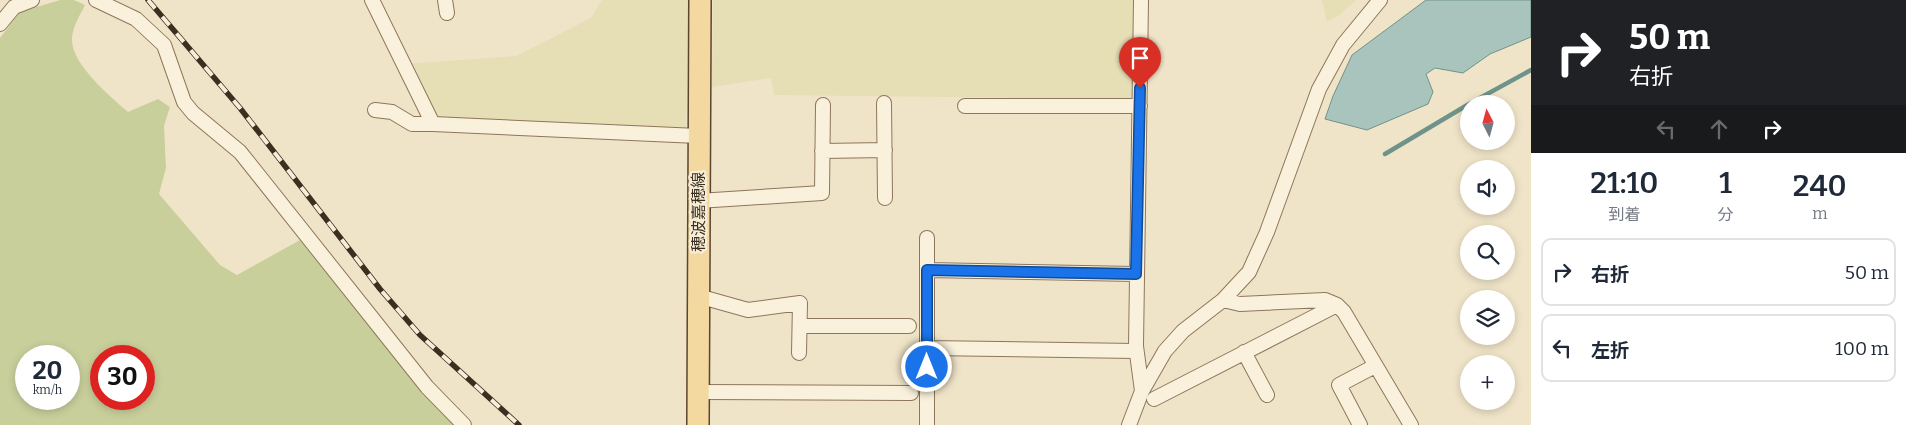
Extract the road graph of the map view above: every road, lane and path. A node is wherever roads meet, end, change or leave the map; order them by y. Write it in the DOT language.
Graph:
graph roads {
  1 [pos="32,0"];
  2 [pos="96,0"];
  3 [pos="372,0"];
  4 [pos="700,0"];
  5 [pos="1141,0"];
  6 [pos="1382,2"];
  7 [pos="0,24"];
  8 [pos="884,103"];
  9 [pos="823,105"];
  10 [pos="965,106"];
  11 [pos="1140,106"];
  12 [pos="375,110"];
  13 [pos="433,124"];
  14 [pos="698,136"];
  15 [pos="885,150"];
  16 [pos="822,151"];
  17 [pos="885,198"];
  18 [pos="698,201"];
  19 [pos="927,238"];
  20 [pos="927,270"];
  21 [pos="1136,274"];
  22 [pos="698,296"];
  23 [pos="1223,300"];
  24 [pos="1337,305"];
  25 [pos="800,326"];
  26 [pos="909,326"];
  27 [pos="927,348"];
  28 [pos="1136,351"];
  29 [pos="1244,352"];
  30 [pos="799,353"];
  31 [pos="1375,366"];
  32 [pos="1142,391"];
  33 [pos="698,392"];
  34 [pos="911,393"];
  35 [pos="1267,395"];
  36 [pos="1154,399"];
  37 [pos="1407,424"];
  38 [pos="464,425"];
  39 [pos="698,425"];
  40 [pos="927,425"];
  41 [pos="1128,425"];
  42 [pos="1360,425"];
  1 -- 7 [label="street"];
  2 -- 38 [label="street"];
  3 -- 13 [label="street"];
  4 -- 14 [label="main road, 穂波嘉穂線"];
  5 -- 11 [label="street"];
  6 -- 23 [label="street"];
  8 -- 15 [label="street"];
  9 -- 16 [label="street"];
  10 -- 11 [label="street"];
  11 -- 21 [label="street"];
  12 -- 13 [label="street"];
  13 -- 14 [label="street"];
  14 -- 18 [label="main road, 穂波嘉穂線"];
  15 -- 16 [label="street"];
  15 -- 17 [label="street"];
  16 -- 18 [label="street"];
  18 -- 22 [label="main road, 穂波嘉穂線"];
  19 -- 20 [label="street"];
  20 -- 21 [label="street"];
  20 -- 27 [label="street"];
  21 -- 28 [label="street"];
  22 -- 25 [label="street"];
  22 -- 33 [label="main road, 穂波嘉穂線"];
  23 -- 24 [label="street"];
  23 -- 32 [label="street"];
  24 -- 29 [label="street"];
  24 -- 31 [label="street"];
  25 -- 26 [label="street"];
  25 -- 30 [label="street"];
  27 -- 28 [label="street"];
  27 -- 40 [label="street"];
  28 -- 32 [label="street"];
  29 -- 35 [label="street"];
  29 -- 36 [label="street"];
  31 -- 37 [label="street"];
  31 -- 42 [label="street"];
  32 -- 41 [label="street"];
  33 -- 34 [label="street"];
  33 -- 39 [label="main road, 穂波嘉穂線"];
}
